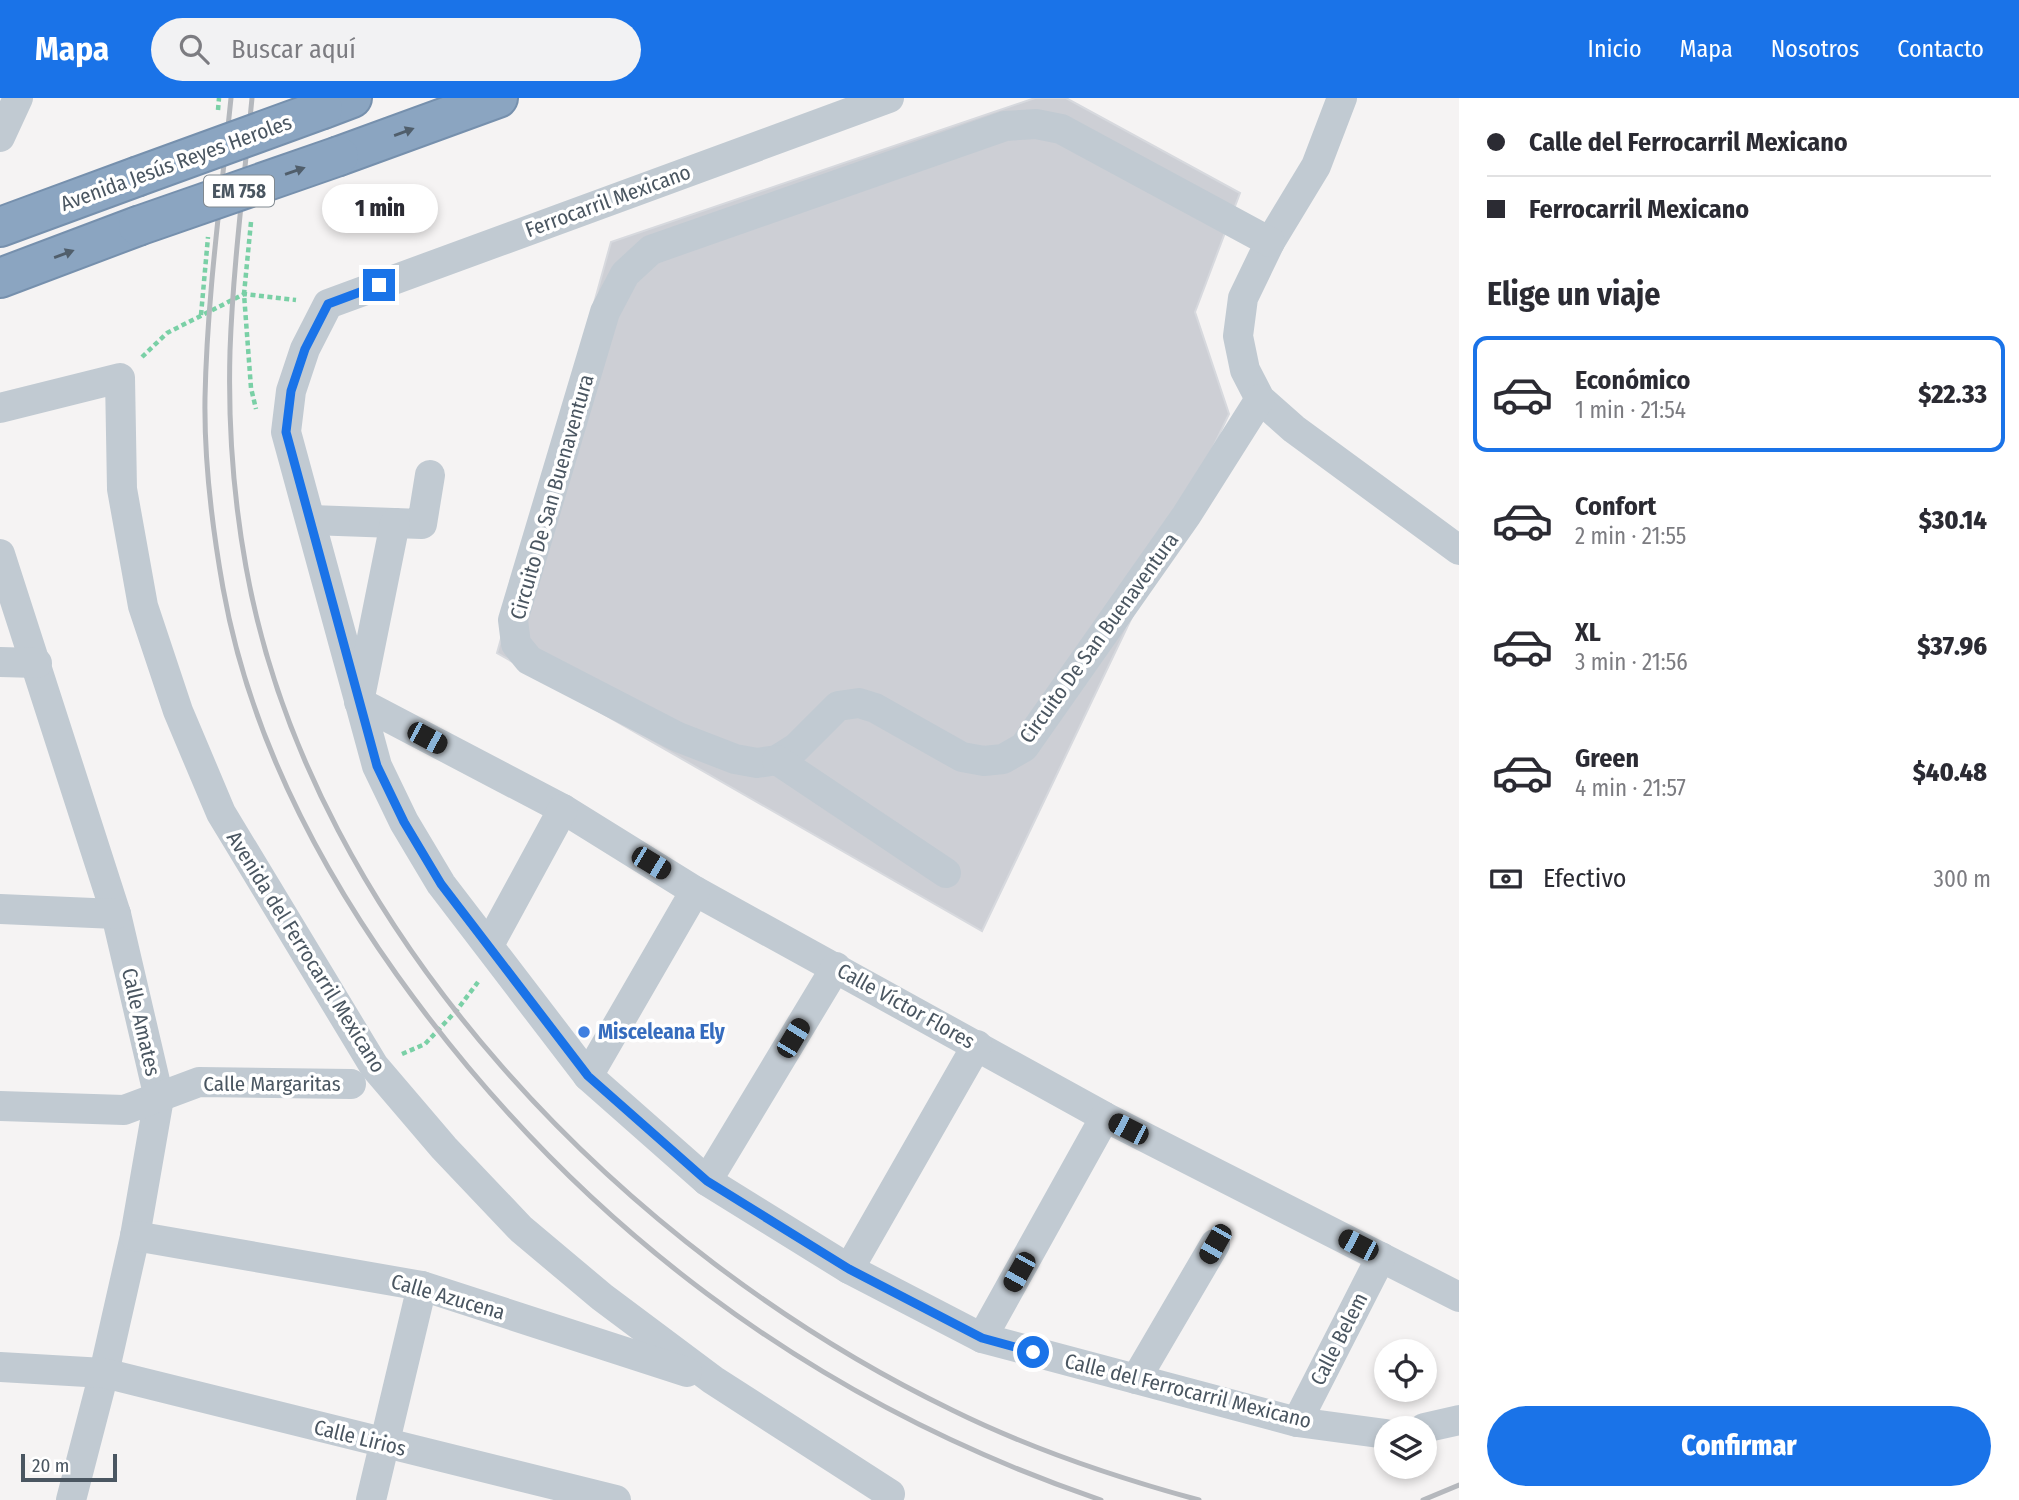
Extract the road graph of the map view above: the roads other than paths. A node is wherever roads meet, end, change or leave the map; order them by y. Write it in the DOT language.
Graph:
graph roads {
  1 [pos="18,98"];
  2 [pos="498,98"];
  3 [pos="889,98"];
  4 [pos="1342,98"];
  5 [pos="338,104"];
  6 [pos="0,137"];
  7 [pos="0,227"];
  8 [pos="1270,242"];
  9 [pos="0,278"];
  10 [pos="328,304"];
  11 [pos="1260,399"];
  12 [pos="0,408"];
  13 [pos="430,475"];
  14 [pos="312,520"];
  15 [pos="395,523"];
  16 [pos="1459,550"];
  17 [pos="0,554"];
  18 [pos="0,662"];
  19 [pos="37,663"];
  20 [pos="359,702"];
  21 [pos="777,760"];
  22 [pos="563,809"];
  23 [pos="946,873"];
  24 [pos="695,891"];
  25 [pos="0,909"];
  26 [pos="116,914"];
  27 [pos="489,945"];
  28 [pos="836,967"];
  29 [pos="977,1045"];
  30 [pos="588,1076"];
  31 [pos="351,1084"];
  32 [pos="159,1098"];
  33 [pos="0,1106"];
  34 [pos="1105,1117"];
  35 [pos="707,1181"];
  36 [pos="135,1236"];
  37 [pos="1215,1244"];
  38 [pos="1381,1257"];
  39 [pos="849,1269"];
  40 [pos="422,1286"];
  41 [pos="1459,1297"];
  42 [pos="982,1338"];
  43 [pos="0,1367"];
  44 [pos="104,1373"];
  45 [pos="1136,1379"];
  46 [pos="713,1380"];
  47 [pos="1459,1420"];
  48 [pos="1297,1422"];
  49 [pos="1437,1426"];
  50 [pos="1374,1432"];
  51 [pos="386,1444"];
  52 [pos="890,1494"];
  53 [pos="72,1500"];
  54 [pos="371,1500"];
  55 [pos="616,1500"];
  1 -- 6 [label="street"];
  9 -- 2 [label="highway, EM 758, one-way, bridge"];
  3 -- 10 [label="street, Ferrocarril Mexicano"];
  4 -- 8 [label="street"];
  5 -- 7 [label="highway, Avenida Jesús Reyes Heroles / EM 758, bridge"];
  8 -- 11 [label="street"];
  8 -- 21 [label="street, Circuito De San Buenaventura"];
  10 -- 14 [label="street, Calle del Ferrocarril Mexicano"];
  11 -- 16 [label="street"];
  11 -- 21 [label="street, Circuito De San Buenaventura"];
  12 -- 46 [label="street, Avenida del Ferrocarril Mexicano"];
  13 -- 15 [label="street"];
  14 -- 15 [label="street"];
  14 -- 20 [label="street, Calle del Ferrocarril Mexicano"];
  15 -- 20 [label="street"];
  17 -- 19 [label="street, Calle Amates"];
  18 -- 19 [label="street"];
  19 -- 26 [label="street, Calle Amates"];
  20 -- 22 [label="street, Calle Víctor Flores"];
  20 -- 27 [label="street, Calle del Ferrocarril Mexicano"];
  21 -- 23 [label="street"];
  22 -- 24 [label="street, Calle Víctor Flores"];
  22 -- 27 [label="street"];
  24 -- 28 [label="street, Calle Víctor Flores"];
  24 -- 30 [label="street"];
  25 -- 26 [label="street"];
  26 -- 32 [label="street, Calle Amates"];
  27 -- 30 [label="street, Calle del Ferrocarril Mexicano"];
  28 -- 29 [label="street, Calle Víctor Flores"];
  28 -- 35 [label="street"];
  29 -- 34 [label="street, Calle Víctor Flores"];
  29 -- 39 [label="street"];
  30 -- 35 [label="street, Calle del Ferrocarril Mexicano"];
  31 -- 32 [label="street, Calle Margaritas"];
  32 -- 33 [label="street, Calle Margaritas"];
  32 -- 36 [label="street, Calle Amates"];
  34 -- 38 [label="street, Calle Víctor Flores"];
  34 -- 42 [label="street"];
  35 -- 39 [label="street, Calle del Ferrocarril Mexicano"];
  36 -- 40 [label="street, Calle Azucena"];
  36 -- 44 [label="street, Calle Amates"];
  37 -- 45 [label="street"];
  38 -- 41 [label="street, Calle Víctor Flores"];
  38 -- 48 [label="street, Calle Belem"];
  39 -- 42 [label="street, Calle del Ferrocarril Mexicano"];
  40 -- 46 [label="street, Calle Azucena"];
  40 -- 51 [label="street"];
  42 -- 45 [label="street, Calle del Ferrocarril Mexicano"];
  43 -- 44 [label="street, Calle Lirios"];
  44 -- 51 [label="street, Calle Lirios"];
  44 -- 53 [label="street, Calle Amates"];
  45 -- 48 [label="street, Calle del Ferrocarril Mexicano"];
  46 -- 52 [label="street, Avenida del Ferrocarril Mexicano"];
  47 -- 49 [label="street"];
  48 -- 50 [label="street, Calle del Ferrocarril Mexicano"];
  51 -- 54 [label="street"];
  51 -- 55 [label="street, Calle Lirios"];
}
